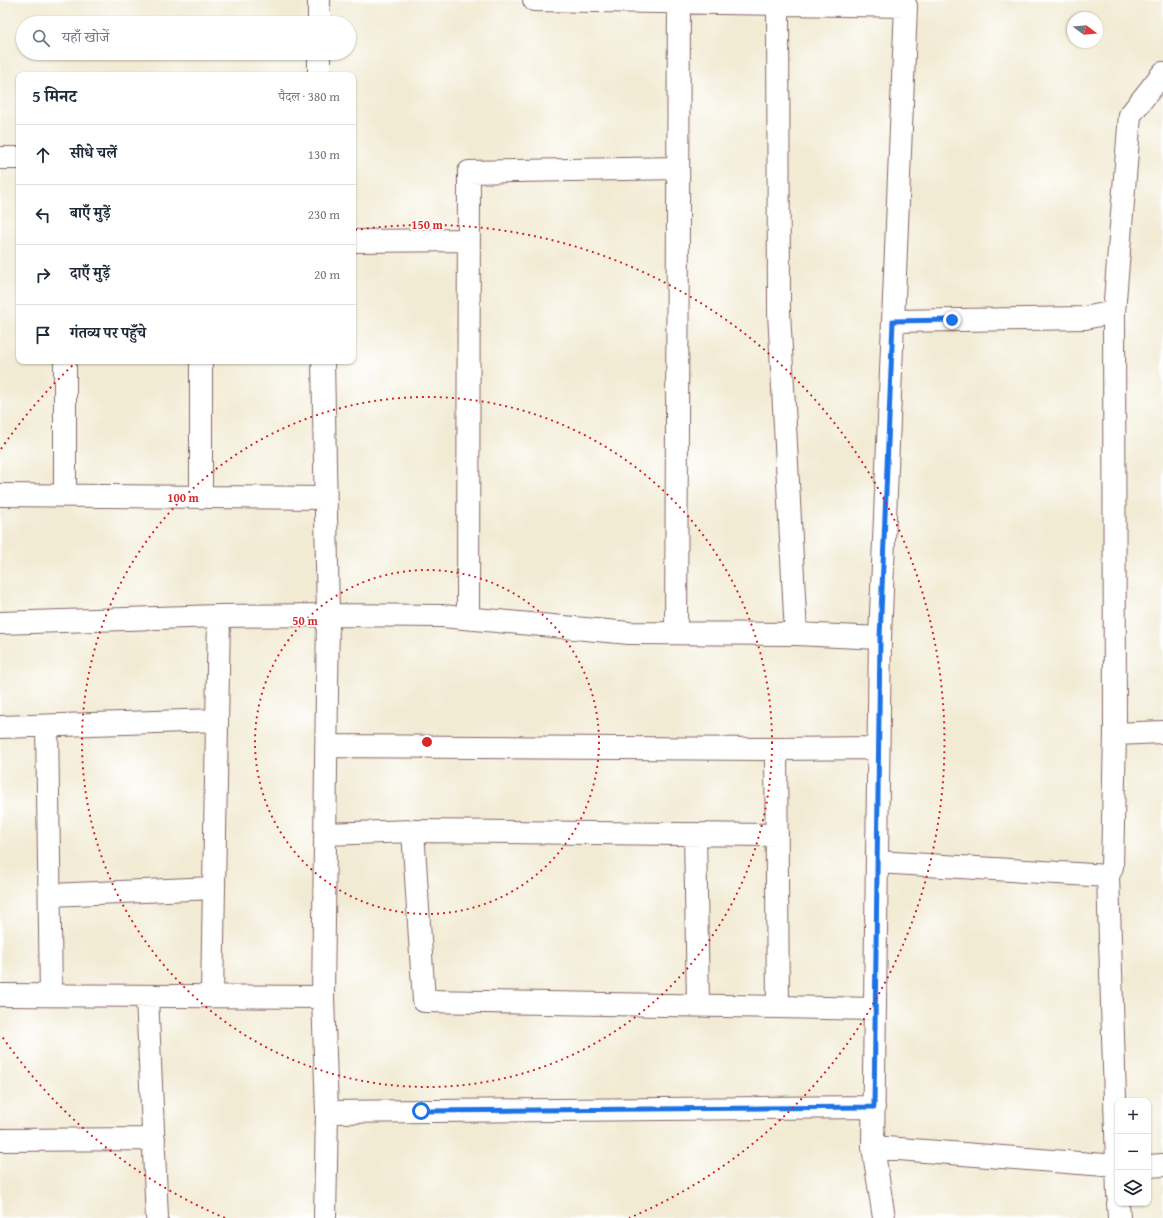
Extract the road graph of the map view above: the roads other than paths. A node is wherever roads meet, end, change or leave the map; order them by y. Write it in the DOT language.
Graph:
graph roads {
  1 [pos="319,0"];
  2 [pos="534,0"];
  3 [pos="678,2"];
  4 [pos="910,3"];
  5 [pos="778,4"];
  6 [pos="319,16"];
  7 [pos="319,60"];
  8 [pos="319,72"];
  9 [pos="1163,73"];
  10 [pos="0,158"];
  11 [pos="16,158"];
  12 [pos="678,168"];
  13 [pos="469,240"];
  14 [pos="356,242"];
  15 [pos="1114,312"];
  16 [pos="893,321"];
  17 [pos="65,364"];
  18 [pos="201,364"];
  19 [pos="323,364"];
  20 [pos="0,495"];
  21 [pos="64,496"];
  22 [pos="201,496"];
  23 [pos="325,498"];
  24 [pos="328,614"];
  25 [pos="219,616"];
  26 [pos="468,618"];
  27 [pos="0,623"];
  28 [pos="676,634"];
  29 [pos="796,634"];
  30 [pos="880,638"];
  31 [pos="217,720"];
  32 [pos="47,726"];
  33 [pos="0,727"];
  34 [pos="1163,732"];
  35 [pos="1115,734"];
  36 [pos="326,746"];
  37 [pos="878,748"];
  38 [pos="776,749"];
  39 [pos="413,831"];
  40 [pos="325,834"];
  41 [pos="695,834"];
  42 [pos="777,835"];
  43 [pos="877,862"];
  44 [pos="1108,876"];
  45 [pos="214,888"];
  46 [pos="50,895"];
  47 [pos="0,995"];
  48 [pos="51,995"];
  49 [pos="148,996"];
  50 [pos="212,996"];
  51 [pos="323,997"];
  52 [pos="698,1005"];
  53 [pos="778,1007"];
  54 [pos="875,1009"];
  55 [pos="874,1107"];
  56 [pos="327,1112"];
  57 [pos="1117,1134"];
  58 [pos="154,1139"];
  59 [pos="0,1140"];
  60 [pos="873,1147"];
  61 [pos="1163,1165"];
  62 [pos="1115,1166"];
  63 [pos="1151,1166"];
  64 [pos="1118,1206"];
  65 [pos="157,1218"];
  66 [pos="325,1218"];
  67 [pos="884,1218"];
  68 [pos="1119,1218"];
  1 -- 6 [label="street"];
  2 -- 3 [label="street"];
  3 -- 5 [label="street"];
  3 -- 12 [label="street"];
  4 -- 5 [label="street"];
  4 -- 16 [label="street"];
  5 -- 29 [label="street"];
  7 -- 8 [label="street"];
  9 -- 15 [label="street"];
  10 -- 11 [label="street"];
  12 -- 13 [label="street"];
  12 -- 28 [label="street"];
  13 -- 14 [label="street"];
  13 -- 26 [label="street"];
  15 -- 16 [label="street"];
  15 -- 35 [label="street"];
  16 -- 30 [label="street"];
  17 -- 21 [label="street"];
  18 -- 22 [label="street"];
  19 -- 23 [label="street"];
  20 -- 21 [label="street"];
  21 -- 22 [label="street"];
  22 -- 23 [label="street"];
  23 -- 24 [label="street"];
  24 -- 25 [label="street"];
  24 -- 26 [label="street"];
  24 -- 36 [label="street"];
  25 -- 27 [label="street"];
  25 -- 31 [label="street"];
  26 -- 28 [label="street"];
  28 -- 29 [label="street"];
  29 -- 30 [label="street"];
  30 -- 37 [label="street"];
  31 -- 32 [label="street"];
  31 -- 45 [label="street"];
  32 -- 33 [label="street"];
  32 -- 46 [label="street"];
  34 -- 35 [label="street"];
  35 -- 44 [label="street"];
  36 -- 38 [label="street"];
  36 -- 40 [label="street"];
  37 -- 38 [label="street"];
  37 -- 43 [label="street"];
  38 -- 42 [label="street"];
  39 -- 40 [label="street"];
  39 -- 41 [label="street"];
  39 -- 52 [label="street"];
  40 -- 51 [label="street"];
  41 -- 42 [label="street"];
  41 -- 52 [label="street"];
  42 -- 53 [label="street"];
  43 -- 44 [label="street"];
  43 -- 54 [label="street"];
  44 -- 57 [label="street"];
  45 -- 46 [label="street"];
  45 -- 50 [label="street"];
  46 -- 48 [label="street"];
  47 -- 48 [label="street"];
  48 -- 49 [label="street"];
  49 -- 50 [label="street"];
  49 -- 58 [label="street"];
  50 -- 51 [label="street"];
  51 -- 56 [label="street"];
  52 -- 53 [label="street"];
  53 -- 54 [label="street"];
  54 -- 55 [label="street"];
  55 -- 56 [label="street"];
  55 -- 60 [label="street"];
  56 -- 66 [label="street"];
  58 -- 59 [label="street"];
  58 -- 65 [label="street"];
  60 -- 62 [label="street"];
  60 -- 67 [label="street"];
  61 -- 63 [label="street"];
  64 -- 68 [label="street"];
}
